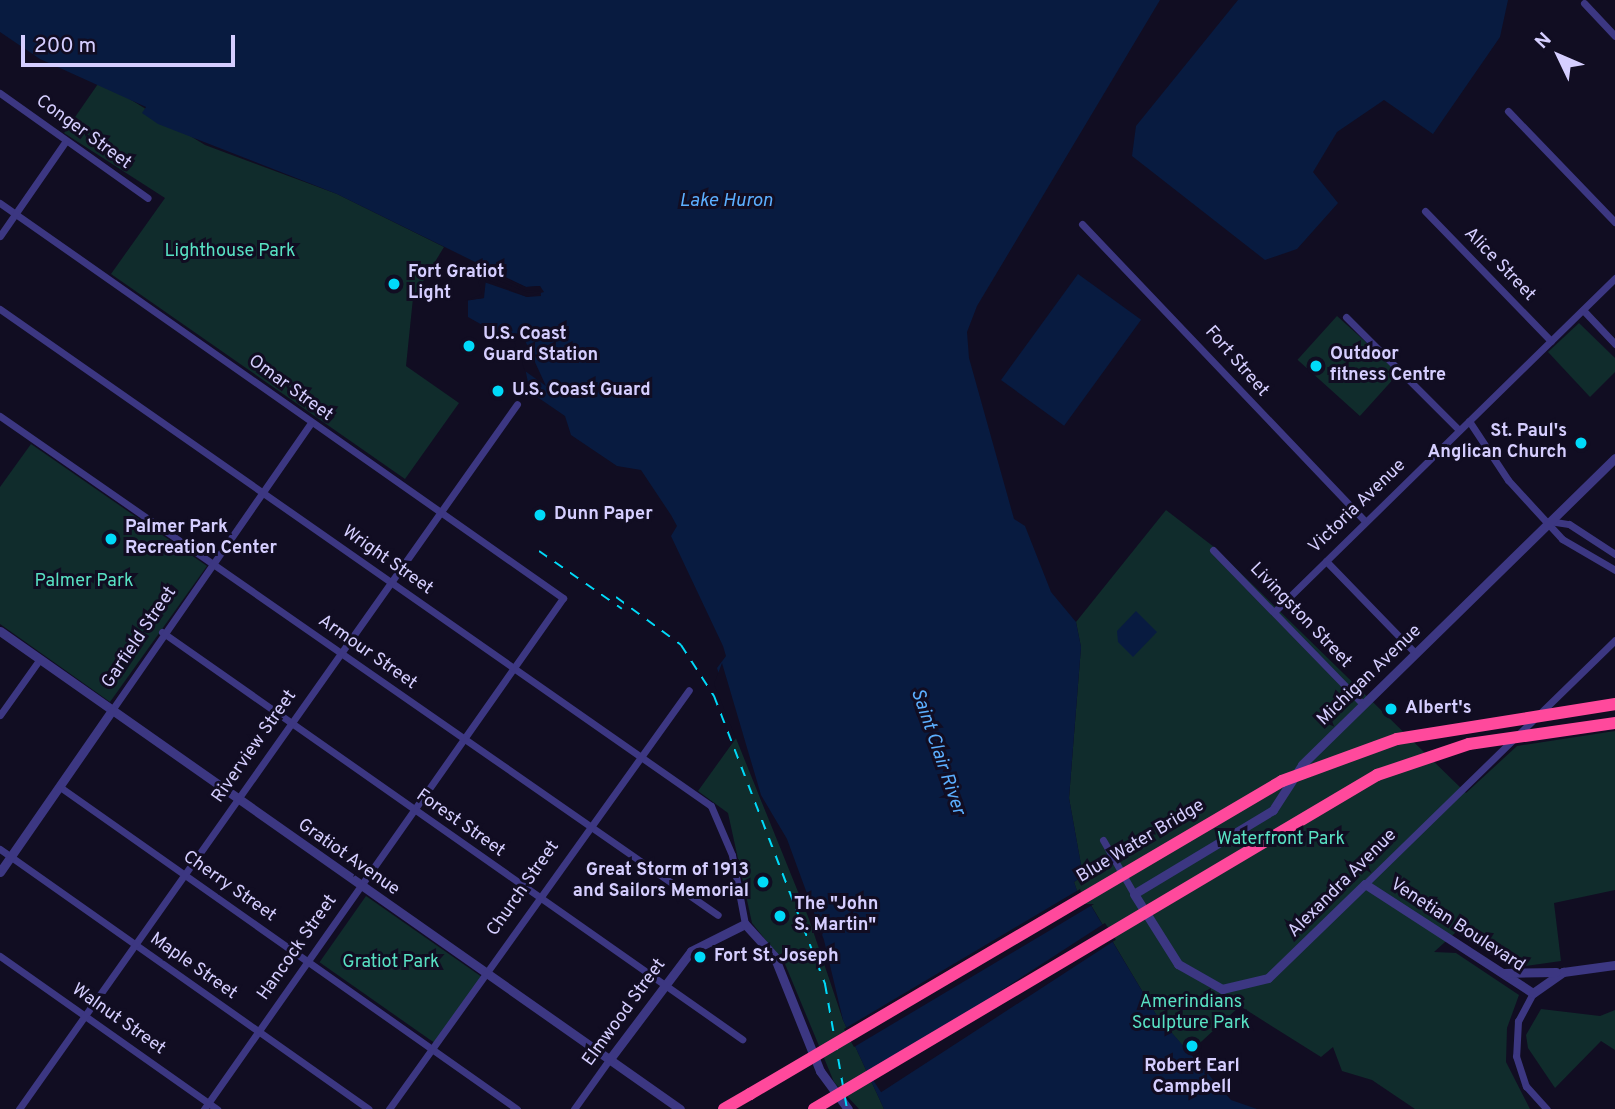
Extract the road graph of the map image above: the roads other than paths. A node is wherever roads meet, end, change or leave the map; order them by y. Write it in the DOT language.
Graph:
graph roads {
  1 [pos="1584,3"];
  2 [pos="1615,36"];
  3 [pos="0,93"];
  4 [pos="1508,111"];
  5 [pos="65,142"];
  6 [pos="148,198"];
  7 [pos="0,203"];
  8 [pos="1425,211"];
  9 [pos="15,214"];
  10 [pos="1615,222"];
  11 [pos="1082,224"];
  12 [pos="0,236"];
  13 [pos="1615,278"];
  14 [pos="0,309"];
  15 [pos="1583,310"];
  16 [pos="1346,317"];
  17 [pos="1551,341"];
  18 [pos="1615,344"];
  19 [pos="517,404"];
  20 [pos="0,416"];
  21 [pos="1469,421"];
  22 [pos="310,424"];
  23 [pos="1459,430"];
  24 [pos="1615,458"];
  25 [pos="260,491"];
  26 [pos="442,514"];
  27 [pos="1365,521"];
  28 [pos="1549,521"];
  29 [pos="1597,543"];
  30 [pos="1213,550"];
  31 [pos="1615,554"];
  32 [pos="1589,556"];
  33 [pos="1326,561"];
  34 [pos="211,562"];
  35 [pos="1615,570"];
  36 [pos="390,582"];
  37 [pos="563,598"];
  38 [pos="1275,611"];
  39 [pos="0,631"];
  40 [pos="162,632"];
  41 [pos="1615,640"];
  42 [pos="339,653"];
  43 [pos="1415,653"];
  44 [pos="40,659"];
  45 [pos="512,670"];
  46 [pos="689,690"];
  47 [pos="1363,704"];
  48 [pos="1615,704"];
  49 [pos="112,710"];
  50 [pos="0,715"];
  51 [pos="291,723"];
  52 [pos="1615,723"];
  53 [pos="464,740"];
  54 [pos="637,756"];
  55 [pos="60,787"];
  56 [pos="237,799"];
  57 [pos="414,811"];
  58 [pos="587,827"];
  59 [pos="1103,840"];
  60 [pos="0,849"];
  61 [pos="10,857"];
  62 [pos="0,872"];
  63 [pos="184,874"];
  64 [pos="1365,884"];
  65 [pos="361,886"];
  66 [pos="1134,894"];
  67 [pos="538,898"];
  68 [pos="718,915"];
  69 [pos="745,924"];
  70 [pos="134,945"];
  71 [pos="0,956"];
  72 [pos="307,961"];
  73 [pos="1615,965"];
  74 [pos="1563,972"];
  75 [pos="485,973"];
  76 [pos="1502,973"];
  77 [pos="663,985"];
  78 [pos="1533,993"];
  79 [pos="85,1016"];
  80 [pos="258,1032"];
  81 [pos="742,1039"];
  82 [pos="432,1049"];
  83 [pos="609,1060"];
  84 [pos="206,1106"];
  85 [pos="848,1108"];
  86 [pos="19,1109"];
  87 [pos="218,1109"];
  88 [pos="368,1109"];
  89 [pos="389,1109"];
  90 [pos="517,1109"];
  91 [pos="575,1109"];
  92 [pos="680,1109"];
  93 [pos="724,1109"];
  94 [pos="814,1109"];
  95 [pos="1546,1109"];
  1 -- 2 [label="street"];
  3 -- 5 [label="street, Conger Street"];
  4 -- 10 [label="street"];
  5 -- 6 [label="street, Conger Street"];
  5 -- 9 [label="street"];
  7 -- 9 [label="street, Omar Street"];
  8 -- 17 [label="street, Alice Street"];
  9 -- 12 [label="street"];
  9 -- 22 [label="street, Omar Street"];
  11 -- 27 [label="street, Fort Street"];
  13 -- 15 [label="street, Victoria Avenue"];
  14 -- 25 [label="street, Wright Street"];
  15 -- 17 [label="street, Victoria Avenue"];
  15 -- 18 [label="street"];
  16 -- 23 [label="street"];
  17 -- 21 [label="street, Victoria Avenue"];
  19 -- 26 [label="street, Riverview Street"];
  20 -- 34 [label="street, Armour Street"];
  21 -- 23 [label="street, Victoria Avenue"];
  21 -- 28 [label="street"];
  22 -- 25 [label="street, Garfield Street"];
  22 -- 26 [label="street, Omar Street"];
  23 -- 27 [label="street, Victoria Avenue"];
  24 -- 28 [label="street, Michigan Avenue"];
  25 -- 34 [label="street, Garfield Street"];
  25 -- 36 [label="street, Wright Street"];
  26 -- 36 [label="street, Riverview Street"];
  26 -- 37 [label="street, Omar Street"];
  27 -- 33 [label="street, Victoria Avenue"];
  28 -- 29 [label="street"];
  28 -- 32 [label="street"];
  28 -- 43 [label="street, Michigan Avenue"];
  29 -- 31 [label="street"];
  29 -- 32 [label="street"];
  30 -- 38 [label="street, Livingston Street"];
  32 -- 35 [label="street"];
  33 -- 38 [label="street, Victoria Avenue"];
  33 -- 43 [label="street"];
  34 -- 40 [label="street, Garfield Street"];
  34 -- 42 [label="street, Armour Street"];
  36 -- 42 [label="street, Riverview Street"];
  36 -- 45 [label="street, Wright Street"];
  37 -- 45 [label="street, Hancock Street"];
  38 -- 47 [label="street, Livingston Street"];
  39 -- 44 [label="street, Gratiot Avenue"];
  40 -- 49 [label="street, Garfield Street"];
  40 -- 51 [label="street, Forest Street"];
  41 -- 64 [label="street, Alexandra Avenue"];
  42 -- 51 [label="street, Riverview Street"];
  42 -- 53 [label="street, Armour Street"];
  43 -- 47 [label="street, Michigan Avenue"];
  44 -- 49 [label="street, Gratiot Avenue"];
  44 -- 50 [label="street"];
  45 -- 53 [label="street, Hancock Street"];
  45 -- 54 [label="street, Wright Street"];
  46 -- 54 [label="street, Church Street"];
  47 -- 66 [label="street, Michigan Avenue"];
  48 -- 93 [label="highway, Blue Water Bridge, bridge"];
  49 -- 55 [label="street, Garfield Street"];
  49 -- 56 [label="street, Gratiot Avenue"];
  51 -- 56 [label="street, Riverview Street"];
  51 -- 57 [label="street, Forest Street"];
  52 -- 94 [label="highway, bridge"];
  53 -- 57 [label="street, Hancock Street"];
  53 -- 58 [label="street, Armour Street"];
  54 -- 58 [label="street, Church Street"];
  54 -- 69 [label="street, Wright Street"];
  55 -- 61 [label="street, Garfield Street"];
  55 -- 63 [label="street, Cherry Street"];
  56 -- 63 [label="street, Riverview Street"];
  56 -- 65 [label="street, Gratiot Avenue"];
  57 -- 65 [label="street, Hancock Street"];
  57 -- 67 [label="street, Forest Street"];
  58 -- 67 [label="street, Church Street"];
  58 -- 68 [label="street, Armour Street"];
  59 -- 66 [label="street, Alexandra Avenue"];
  60 -- 61 [label="street, Maple Street"];
  61 -- 62 [label="street, Garfield Street"];
  61 -- 70 [label="street, Maple Street"];
  63 -- 70 [label="street, Riverview Street"];
  63 -- 72 [label="street, Cherry Street"];
  64 -- 66 [label="street, Alexandra Avenue"];
  64 -- 76 [label="street, Venetian Boulevard"];
  65 -- 72 [label="street, Hancock Street"];
  65 -- 75 [label="street, Gratiot Avenue"];
  67 -- 75 [label="street, Church Street"];
  67 -- 77 [label="street, Forest Street"];
  69 -- 77 [label="street, Elmwood Street"];
  69 -- 85 [label="street"];
  70 -- 79 [label="street, Riverview Street"];
  70 -- 80 [label="street, Maple Street"];
  71 -- 79 [label="street, Walnut Street"];
  72 -- 80 [label="street, Hancock Street"];
  72 -- 82 [label="street, Cherry Street"];
  73 -- 74 [label="street, Venetian Boulevard"];
  74 -- 76 [label="street"];
  74 -- 78 [label="street, Venetian Boulevard"];
  75 -- 82 [label="street, Church Street"];
  75 -- 83 [label="street, Gratiot Avenue"];
  76 -- 78 [label="street, Venetian Boulevard"];
  77 -- 81 [label="street, Forest Street"];
  77 -- 83 [label="street, Elmwood Street"];
  78 -- 95 [label="street, Venetian Boulevard"];
  79 -- 84 [label="street, Walnut Street"];
  79 -- 86 [label="street, Riverview Street"];
  80 -- 84 [label="street, Hancock Street"];
  80 -- 88 [label="street, Maple Street"];
  82 -- 89 [label="street, Church Street"];
  82 -- 90 [label="street, Cherry Street"];
  83 -- 91 [label="street, Elmwood Street"];
  83 -- 92 [label="street, Gratiot Avenue"];
  84 -- 87 [label="street, Walnut Street"];
}
